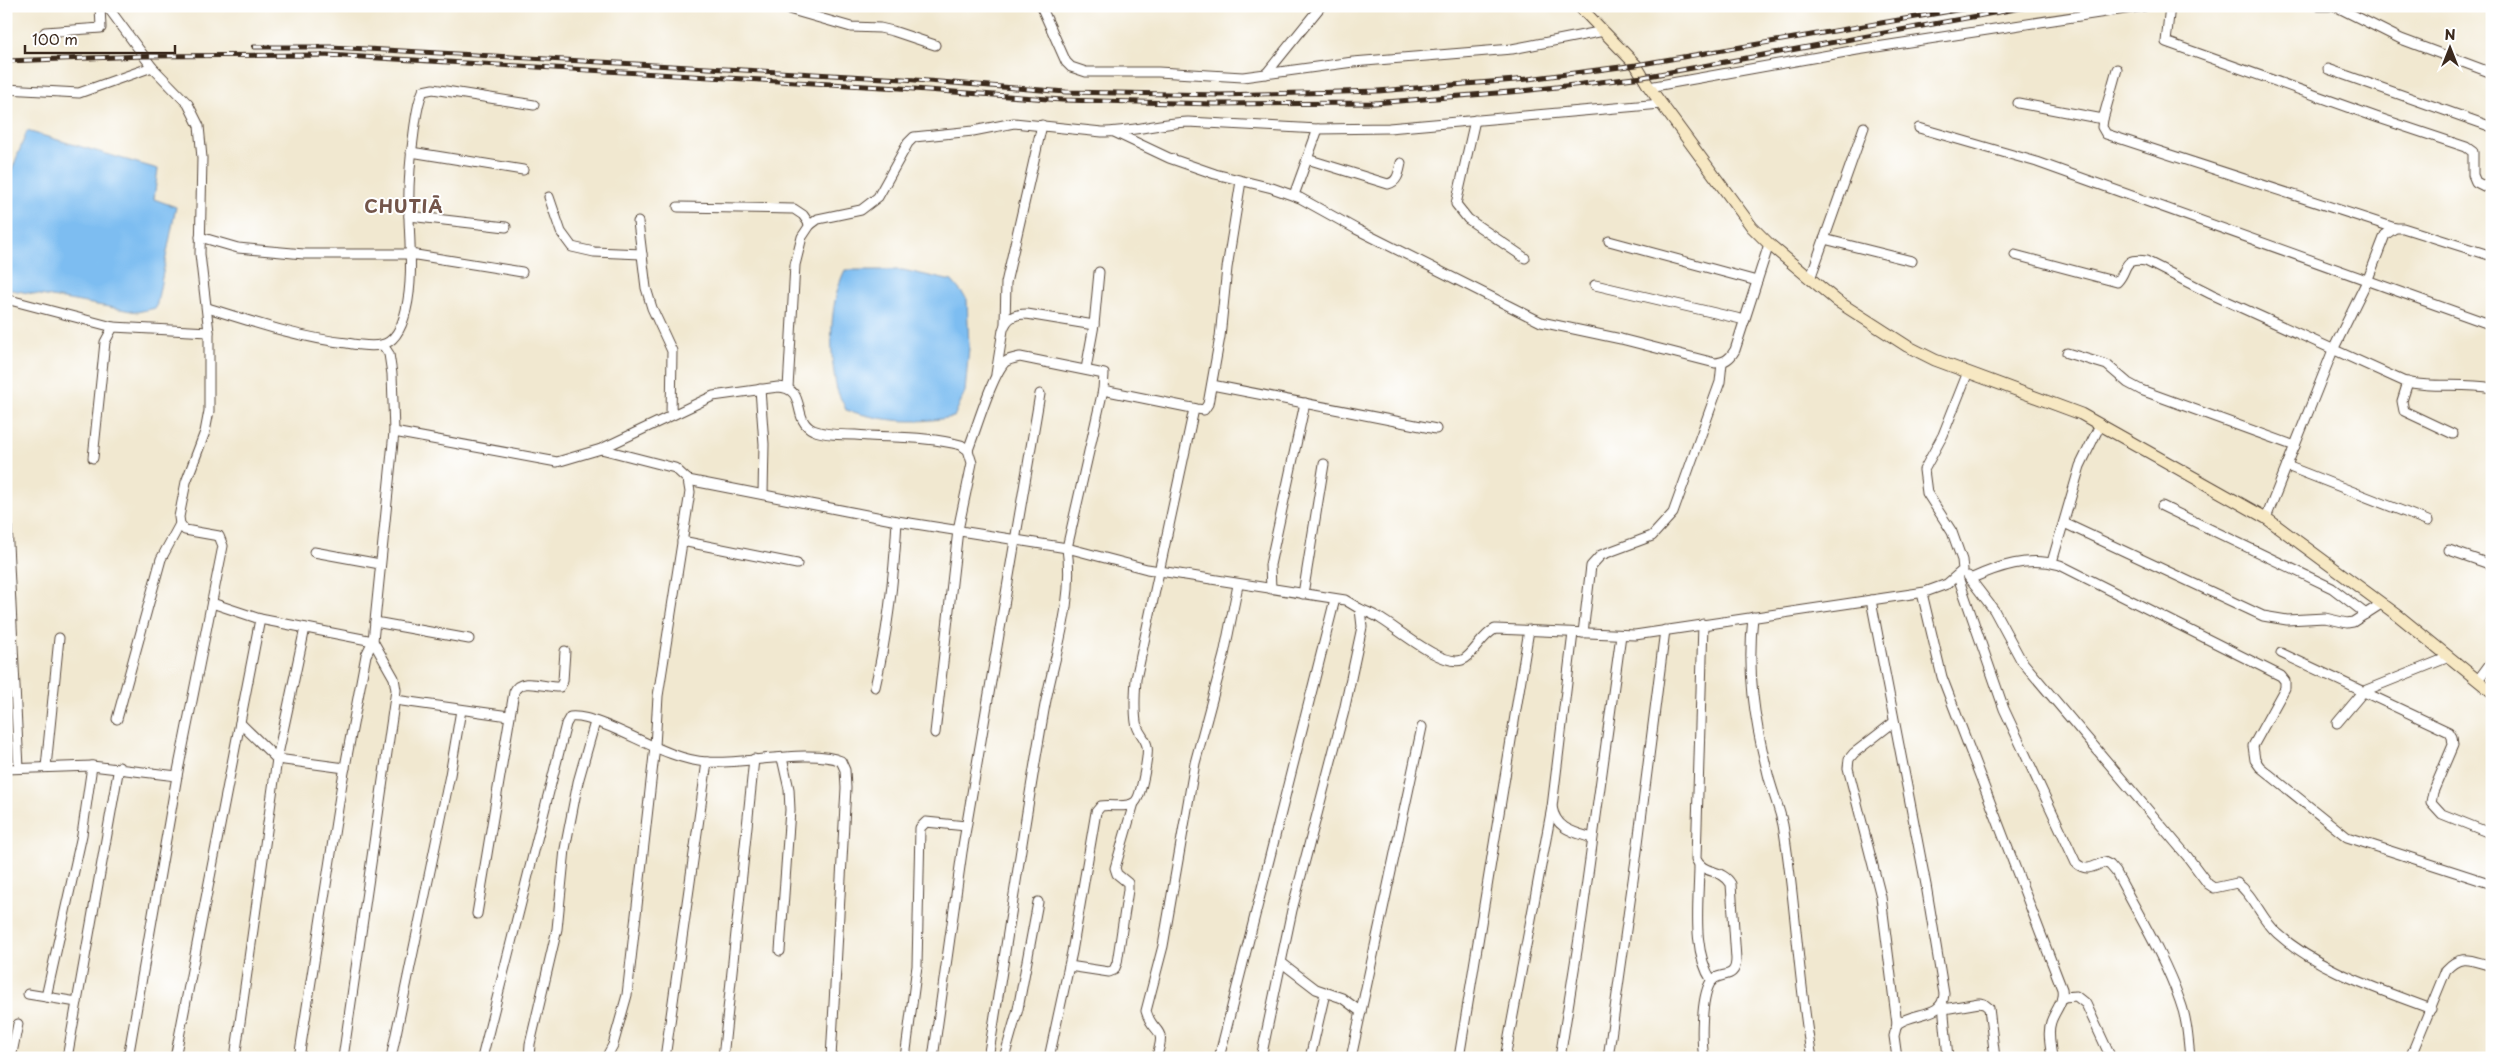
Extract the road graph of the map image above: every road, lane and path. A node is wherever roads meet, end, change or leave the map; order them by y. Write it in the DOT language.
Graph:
graph roads {
  1 [pos="100,6"];
  2 [pos="107,6"];
  3 [pos="778,6"];
  4 [pos="1041,6"];
  5 [pos="1321,6"];
  6 [pos="1579,6"];
  7 [pos="2145,6"];
  8 [pos="2170,6"];
  9 [pos="2319,6"];
  10 [pos="2329,6"];
  11 [pos="2335,6"];
  12 [pos="44,32"];
  13 [pos="1604,32"];
  14 [pos="935,45"];
  15 [pos="152,67"];
  16 [pos="2117,69"];
  17 [pos="2328,69"];
  18 [pos="2492,73"];
  19 [pos="1266,74"];
  20 [pos="1649,87"];
  21 [pos="6,89"];
  22 [pos="2018,103"];
  23 [pos="1661,104"];
  24 [pos="534,105"];
  25 [pos="2103,119"];
  26 [pos="1476,120"];
  27 [pos="1042,125"];
  28 [pos="1864,127"];
  29 [pos="2492,127"];
  30 [pos="1919,128"];
  31 [pos="1318,129"];
  32 [pos="1114,132"];
  33 [pos="411,152"];
  34 [pos="1307,159"];
  35 [pos="1401,163"];
  36 [pos="523,170"];
  37 [pos="1242,181"];
  38 [pos="2492,190"];
  39 [pos="1294,195"];
  40 [pos="550,197"];
  41 [pos="678,207"];
  42 [pos="409,216"];
  43 [pos="638,222"];
  44 [pos="810,225"];
  45 [pos="506,227"];
  46 [pos="2395,228"];
  47 [pos="200,237"];
  48 [pos="1824,239"];
  49 [pos="1609,241"];
  50 [pos="1769,244"];
  51 [pos="410,254"];
  52 [pos="642,254"];
  53 [pos="2016,255"];
  54 [pos="2492,256"];
  55 [pos="1525,258"];
  56 [pos="1912,261"];
  57 [pos="522,272"];
  58 [pos="1099,272"];
  59 [pos="1810,279"];
  60 [pos="2368,279"];
  61 [pos="1757,281"];
  62 [pos="1595,285"];
  63 [pos="6,299"];
  64 [pos="208,308"];
  65 [pos="1745,320"];
  66 [pos="1005,323"];
  67 [pos="1094,325"];
  68 [pos="2492,325"];
  69 [pos="113,327"];
  70 [pos="209,332"];
  71 [pos="383,345"];
  72 [pos="2333,350"];
  73 [pos="2067,353"];
  74 [pos="1722,363"];
  75 [pos="1086,369"];
  76 [pos="1968,372"];
  77 [pos="995,379"];
  78 [pos="2408,382"];
  79 [pos="1212,385"];
  80 [pos="788,388"];
  81 [pos="2492,388"];
  82 [pos="760,389"];
  83 [pos="1103,390"];
  84 [pos="1040,394"];
  85 [pos="1305,404"];
  86 [pos="1194,409"];
  87 [pos="671,415"];
  88 [pos="2100,425"];
  89 [pos="1436,429"];
  90 [pos="394,432"];
  91 [pos="2453,434"];
  92 [pos="2295,446"];
  93 [pos="601,449"];
  94 [pos="968,450"];
  95 [pos="93,458"];
  96 [pos="1324,464"];
  97 [pos="2287,466"];
  98 [pos="688,480"];
  99 [pos="763,494"];
  100 [pos="6,502"];
  101 [pos="2162,506"];
  102 [pos="2266,518"];
  103 [pos="896,521"];
  104 [pos="2428,521"];
  105 [pos="2064,523"];
  106 [pos="180,524"];
  107 [pos="958,530"];
  108 [pos="1016,539"];
  109 [pos="682,541"];
  110 [pos="1067,548"];
  111 [pos="2449,550"];
  112 [pos="314,552"];
  113 [pos="2052,562"];
  114 [pos="380,564"];
  115 [pos="797,564"];
  116 [pos="2492,565"];
  117 [pos="1160,571"];
  118 [pos="1960,573"];
  119 [pos="1970,579"];
  120 [pos="1238,585"];
  121 [pos="1271,590"];
  122 [pos="1922,593"];
  123 [pos="1303,594"];
  124 [pos="1335,599"];
  125 [pos="1871,600"];
  126 [pos="212,603"];
  127 [pos="2381,604"];
  128 [pos="1360,609"];
  129 [pos="2366,614"];
  130 [pos="1754,617"];
  131 [pos="260,619"];
  132 [pos="375,622"];
  133 [pos="1703,624"];
  134 [pos="305,628"];
  135 [pos="1529,630"];
  136 [pos="1665,630"];
  137 [pos="1573,632"];
  138 [pos="1583,633"];
  139 [pos="1621,635"];
  140 [pos="59,638"];
  141 [pos="469,638"];
  142 [pos="373,641"];
  143 [pos="565,651"];
  144 [pos="2281,653"];
  145 [pos="2449,657"];
  146 [pos="2492,661"];
  147 [pos="2478,680"];
  148 [pos="875,687"];
  149 [pos="2364,691"];
  150 [pos="2492,692"];
  151 [pos="394,700"];
  152 [pos="461,710"];
  153 [pos="509,716"];
  154 [pos="117,719"];
  155 [pos="595,722"];
  156 [pos="1894,722"];
  157 [pos="240,723"];
  158 [pos="2338,723"];
  159 [pos="1422,727"];
  160 [pos="935,734"];
  161 [pos="654,746"];
  162 [pos="782,758"];
  163 [pos="277,759"];
  164 [pos="754,759"];
  165 [pos="707,762"];
  166 [pos="92,766"];
  167 [pos="46,767"];
  168 [pos="119,767"];
  169 [pos="19,768"];
  170 [pos="345,768"];
  171 [pos="6,769"];
  172 [pos="177,776"];
  173 [pos="1134,803"];
  174 [pos="1552,807"];
  175 [pos="966,826"];
  176 [pos="2492,834"];
  177 [pos="1592,838"];
  178 [pos="1699,865"];
  179 [pos="2492,884"];
  180 [pos="1038,902"];
  181 [pos="477,914"];
  182 [pos="780,951"];
  183 [pos="1282,963"];
  184 [pos="1069,966"];
  185 [pos="2492,966"];
  186 [pos="1712,981"];
  187 [pos="1325,993"];
  188 [pos="28,994"];
  189 [pos="46,997"];
  190 [pos="2063,997"];
  191 [pos="77,1002"];
  192 [pos="1944,1006"];
  193 [pos="2430,1009"];
  194 [pos="1361,1012"];
  195 [pos="18,1024"];
  196 [pos="1897,1024"];
  197 [pos="10,1058"];
  198 [pos="67,1058"];
  199 [pos="128,1058"];
  200 [pos="175,1058"];
  201 [pos="235,1058"];
  202 [pos="299,1058"];
  203 [pos="343,1058"];
  204 [pos="391,1058"];
  205 [pos="482,1058"];
  206 [pos="529,1058"];
  207 [pos="606,1058"];
  208 [pos="665,1058"];
  209 [pos="723,1058"];
  210 [pos="831,1058"];
  211 [pos="905,1058"];
  212 [pos="933,1058"];
  213 [pos="988,1058"];
  214 [pos="1004,1058"];
  215 [pos="1049,1058"];
  216 [pos="1156,1058"];
  217 [pos="1219,1058"];
  218 [pos="1261,1058"];
  219 [pos="1310,1058"];
  220 [pos="1351,1058"];
  221 [pos="1459,1058"];
  222 [pos="1505,1058"];
  223 [pos="1560,1058"];
  224 [pos="1608,1058"];
  225 [pos="1704,1058"];
  226 [pos="1812,1058"];
  227 [pos="1897,1058"];
  228 [pos="1948,1058"];
  229 [pos="1995,1058"];
  230 [pos="2052,1058"];
  231 [pos="2111,1058"];
  232 [pos="2190,1058"];
  233 [pos="2410,1058"];
  1 -- 12 [label="street"];
  2 -- 15 [label="street"];
  3 -- 14 [label="street"];
  4 -- 19 [label="street"];
  5 -- 19 [label="street"];
  6 -- 13 [label="street"];
  7 -- 20 [label="street"];
  8 -- 38 [label="street"];
  9 -- 10 [label="street"];
  11 -- 18 [label="street"];
  13 -- 19 [label="street"];
  13 -- 20 [label="street"];
  15 -- 21 [label="street"];
  15 -- 47 [label="street"];
  16 -- 25 [label="street"];
  17 -- 29 [label="street"];
  20 -- 23 [label="street"];
  22 -- 25 [label="street"];
  23 -- 26 [label="street"];
  23 -- 50 [label="street"];
  24 -- 33 [label="street"];
  25 -- 46 [label="street"];
  26 -- 31 [label="street"];
  26 -- 55 [label="street"];
  27 -- 32 [label="street"];
  27 -- 44 [label="street"];
  27 -- 66 [label="street"];
  28 -- 48 [label="street"];
  30 -- 60 [label="street"];
  31 -- 32 [label="street"];
  31 -- 34 [label="street"];
  32 -- 37 [label="street"];
  33 -- 36 [label="street"];
  33 -- 42 [label="street"];
  34 -- 35 [label="street"];
  34 -- 39 [label="street"];
  37 -- 39 [label="street"];
  37 -- 79 [label="street"];
  39 -- 74 [label="street"];
  40 -- 52 [label="street"];
  41 -- 44 [label="street"];
  42 -- 45 [label="street"];
  42 -- 51 [label="street"];
  43 -- 52 [label="street"];
  44 -- 80 [label="street"];
  46 -- 54 [label="street"];
  46 -- 60 [label="street"];
  47 -- 51 [label="street"];
  47 -- 64 [label="street"];
  48 -- 56 [label="street"];
  48 -- 59 [label="street"];
  49 -- 61 [label="street"];
  50 -- 59 [label="street"];
  50 -- 61 [label="street"];
  51 -- 57 [label="street"];
  51 -- 71 [label="street"];
  52 -- 87 [label="street"];
  53 -- 72 [label="street"];
  58 -- 67 [label="street"];
  59 -- 76 [label="street"];
  60 -- 68 [label="street"];
  60 -- 72 [label="street"];
  61 -- 65 [label="street"];
  62 -- 65 [label="street"];
  63 -- 69 [label="street"];
  64 -- 70 [label="street"];
  64 -- 71 [label="street"];
  65 -- 74 [label="street"];
  66 -- 67 [label="street"];
  66 -- 77 [label="street"];
  67 -- 75 [label="street"];
  69 -- 70 [label="street"];
  69 -- 95 [label="street"];
  70 -- 106 [label="street"];
  71 -- 90 [label="street"];
  72 -- 78 [label="street"];
  72 -- 92 [label="street"];
  73 -- 92 [label="street"];
  74 -- 138 [label="street"];
  75 -- 77 [label="street"];
  75 -- 83 [label="street"];
  76 -- 88 [label="street"];
  76 -- 118 [label="street"];
  77 -- 94 [label="street"];
  78 -- 81 [label="street"];
  78 -- 91 [label="street"];
  79 -- 85 [label="street"];
  79 -- 86 [label="street"];
  80 -- 82 [label="street"];
  80 -- 94 [label="street"];
  82 -- 87 [label="street"];
  82 -- 99 [label="street"];
  83 -- 86 [label="street"];
  83 -- 110 [label="street"];
  84 -- 108 [label="street"];
  85 -- 89 [label="street"];
  85 -- 121 [label="street"];
  86 -- 117 [label="street"];
  87 -- 93 [label="street"];
  88 -- 102 [label="street"];
  88 -- 105 [label="street"];
  90 -- 93 [label="street"];
  90 -- 114 [label="street"];
  92 -- 97 [label="street"];
  93 -- 98 [label="street"];
  94 -- 107 [label="street"];
  96 -- 123 [label="street"];
  97 -- 102 [label="street"];
  97 -- 104 [label="street"];
  98 -- 99 [label="street"];
  98 -- 109 [label="street"];
  99 -- 103 [label="street"];
  100 -- 169 [label="street"];
  101 -- 129 [label="street"];
  102 -- 127 [label="street"];
  103 -- 107 [label="street"];
  103 -- 148 [label="street"];
  105 -- 113 [label="street"];
  105 -- 129 [label="street"];
  106 -- 126 [label="street"];
  106 -- 154 [label="street"];
  107 -- 108 [label="street"];
  107 -- 160 [label="street"];
  108 -- 110 [label="street"];
  108 -- 175 [label="street"];
  109 -- 115 [label="street"];
  109 -- 161 [label="street"];
  110 -- 117 [label="street"];
  110 -- 213 [label="street"];
  111 -- 116 [label="street"];
  112 -- 114 [label="street"];
  113 -- 119 [label="street"];
  113 -- 179 [label="street"];
  114 -- 132 [label="street"];
  117 -- 120 [label="street"];
  117 -- 173 [label="street"];
  118 -- 119 [label="street"];
  118 -- 122 [label="street"];
  118 -- 232 [label="street"];
  119 -- 193 [label="street"];
  120 -- 121 [label="street"];
  120 -- 216 [label="street"];
  121 -- 123 [label="street"];
  122 -- 125 [label="street"];
  122 -- 190 [label="street"];
  123 -- 124 [label="street"];
  124 -- 128 [label="street"];
  124 -- 217 [label="street"];
  125 -- 130 [label="street"];
  125 -- 156 [label="street"];
  126 -- 131 [label="street"];
  126 -- 172 [label="street"];
  127 -- 129 [label="street"];
  127 -- 145 [label="street"];
  128 -- 135 [label="street"];
  128 -- 183 [label="street"];
  130 -- 133 [label="street"];
  130 -- 226 [label="street"];
  131 -- 134 [label="street"];
  131 -- 157 [label="street"];
  132 -- 141 [label="street"];
  132 -- 142 [label="street"];
  133 -- 136 [label="street"];
  133 -- 178 [label="street"];
  134 -- 142 [label="street"];
  134 -- 163 [label="street"];
  135 -- 137 [label="street"];
  135 -- 221 [label="street"];
  136 -- 139 [label="street"];
  136 -- 224 [label="street"];
  137 -- 138 [label="street"];
  137 -- 174 [label="street"];
  138 -- 139 [label="street"];
  139 -- 177 [label="street"];
  140 -- 167 [label="street"];
  142 -- 151 [label="street"];
  142 -- 170 [label="street"];
  143 -- 153 [label="street"];
  144 -- 149 [label="street"];
  145 -- 147 [label="street"];
  145 -- 149 [label="street"];
  146 -- 147 [label="street"];
  147 -- 150 [label="street"];
  149 -- 158 [label="street"];
  149 -- 176 [label="street"];
  151 -- 152 [label="street"];
  151 -- 203 [label="street"];
  152 -- 153 [label="street"];
  152 -- 204 [label="street"];
  153 -- 181 [label="street"];
  155 -- 161 [label="street"];
  155 -- 205 [label="street"];
  155 -- 206 [label="street"];
  156 -- 192 [label="street"];
  156 -- 196 [label="street"];
  157 -- 163 [label="street"];
  157 -- 200 [label="street"];
  159 -- 194 [label="street"];
  161 -- 165 [label="street"];
  161 -- 207 [label="street"];
  162 -- 164 [label="street"];
  162 -- 182 [label="street"];
  162 -- 210 [label="street"];
  163 -- 170 [label="street"];
  163 -- 201 [label="street"];
  164 -- 165 [label="street"];
  164 -- 209 [label="street"];
  165 -- 208 [label="street"];
  166 -- 167 [label="street"];
  166 -- 168 [label="street"];
  166 -- 189 [label="street"];
  167 -- 169 [label="street"];
  168 -- 172 [label="street"];
  168 -- 191 [label="street"];
  169 -- 171 [label="street"];
  170 -- 202 [label="street"];
  172 -- 199 [label="street"];
  173 -- 184 [label="street"];
  173 -- 184 [label="street"];
  174 -- 177 [label="street"];
  174 -- 222 [label="street"];
  175 -- 211 [label="street"];
  175 -- 212 [label="street"];
  177 -- 223 [label="street"];
  178 -- 186 [label="street"];
  178 -- 186 [label="street"];
  180 -- 214 [label="street"];
  183 -- 187 [label="street"];
  183 -- 218 [label="street"];
  184 -- 215 [label="street"];
  185 -- 193 [label="street"];
  186 -- 225 [label="street"];
  187 -- 194 [label="street"];
  187 -- 219 [label="street"];
  188 -- 189 [label="street"];
  189 -- 191 [label="street"];
  190 -- 230 [label="street"];
  190 -- 231 [label="street"];
  191 -- 198 [label="street"];
  192 -- 196 [label="street"];
  192 -- 228 [label="street"];
  192 -- 229 [label="street"];
  193 -- 233 [label="street"];
  194 -- 220 [label="street"];
  195 -- 197 [label="street"];
  196 -- 227 [label="street"];
}
